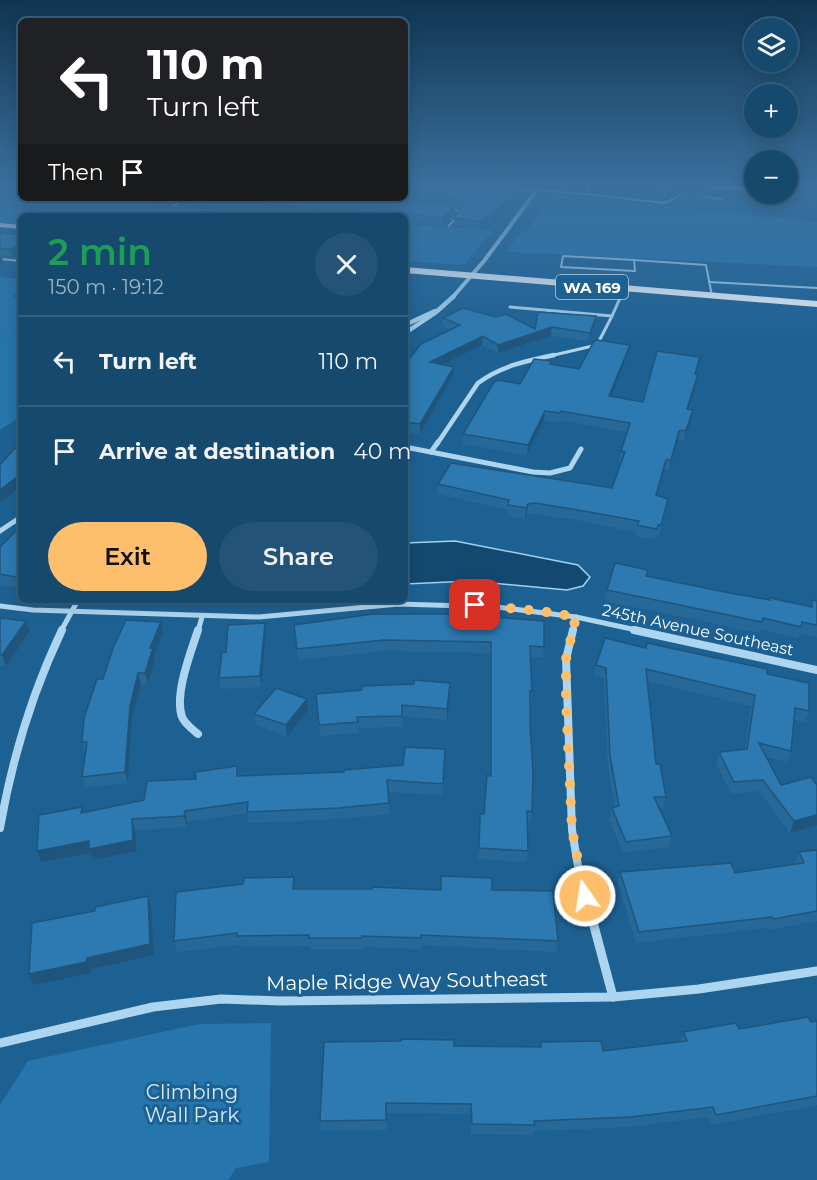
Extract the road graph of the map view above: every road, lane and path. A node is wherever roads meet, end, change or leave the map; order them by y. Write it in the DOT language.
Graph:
graph roads {
  1 [pos="502,238"];
  2 [pos="0,259"];
  3 [pos="634,260"];
  4 [pos="18,261"];
  5 [pos="408,270"];
  6 [pos="473,277"];
  7 [pos="709,282"];
  8 [pos="817,288"];
  9 [pos="624,290"];
  10 [pos="712,296"];
  11 [pos="817,304"];
  12 [pos="510,307"];
  13 [pos="438,310"];
  14 [pos="612,316"];
  15 [pos="408,324"];
  16 [pos="408,331"];
  17 [pos="554,355"];
  18 [pos="408,448"];
  19 [pos="581,449"];
  20 [pos="430,452"];
  21 [pos="18,519"];
  22 [pos="0,531"];
  23 [pos="76,603"];
  24 [pos="0,606"];
  25 [pos="71,611"];
  26 [pos="202,617"];
  27 [pos="576,617"];
  28 [pos="817,670"];
  29 [pos="198,734"];
  30 [pos="4,779"];
  31 [pos="0,828"];
  32 [pos="817,971"];
  33 [pos="613,997"];
  34 [pos="0,1043"];
  1 -- 6 [label="street"];
  2 -- 4 [label="lane"];
  3 -- 3 [label="lane"];
  3 -- 7 [label="lane"];
  5 -- 6 [label="main road, WA 169"];
  6 -- 9 [label="main road, WA 169"];
  6 -- 13 [label="street"];
  7 -- 8 [label="lane"];
  7 -- 10 [label="lane"];
  9 -- 10 [label="main road, WA 169"];
  9 -- 14 [label="lane"];
  10 -- 11 [label="main road, WA 169"];
  12 -- 14 [label="lane"];
  13 -- 15 [label="street"];
  13 -- 16 [label="street"];
  14 -- 17 [label="lane"];
  17 -- 20 [label="street"];
  18 -- 20 [label="street"];
  19 -- 20 [label="street"];
  21 -- 22 [label="street"];
  23 -- 25 [label="street"];
  24 -- 25 [label="street, 245th Avenue Southeast"];
  25 -- 26 [label="street, 245th Avenue Southeast"];
  25 -- 30 [label="street"];
  26 -- 27 [label="street, 245th Avenue Southeast"];
  26 -- 29 [label="street"];
  27 -- 28 [label="street, 245th Avenue Southeast"];
  27 -- 33 [label="street"];
  30 -- 31 [label="street"];
  32 -- 33 [label="street, Maple Ridge Way Southeast"];
  33 -- 34 [label="street, Maple Ridge Way Southeast"];
}
